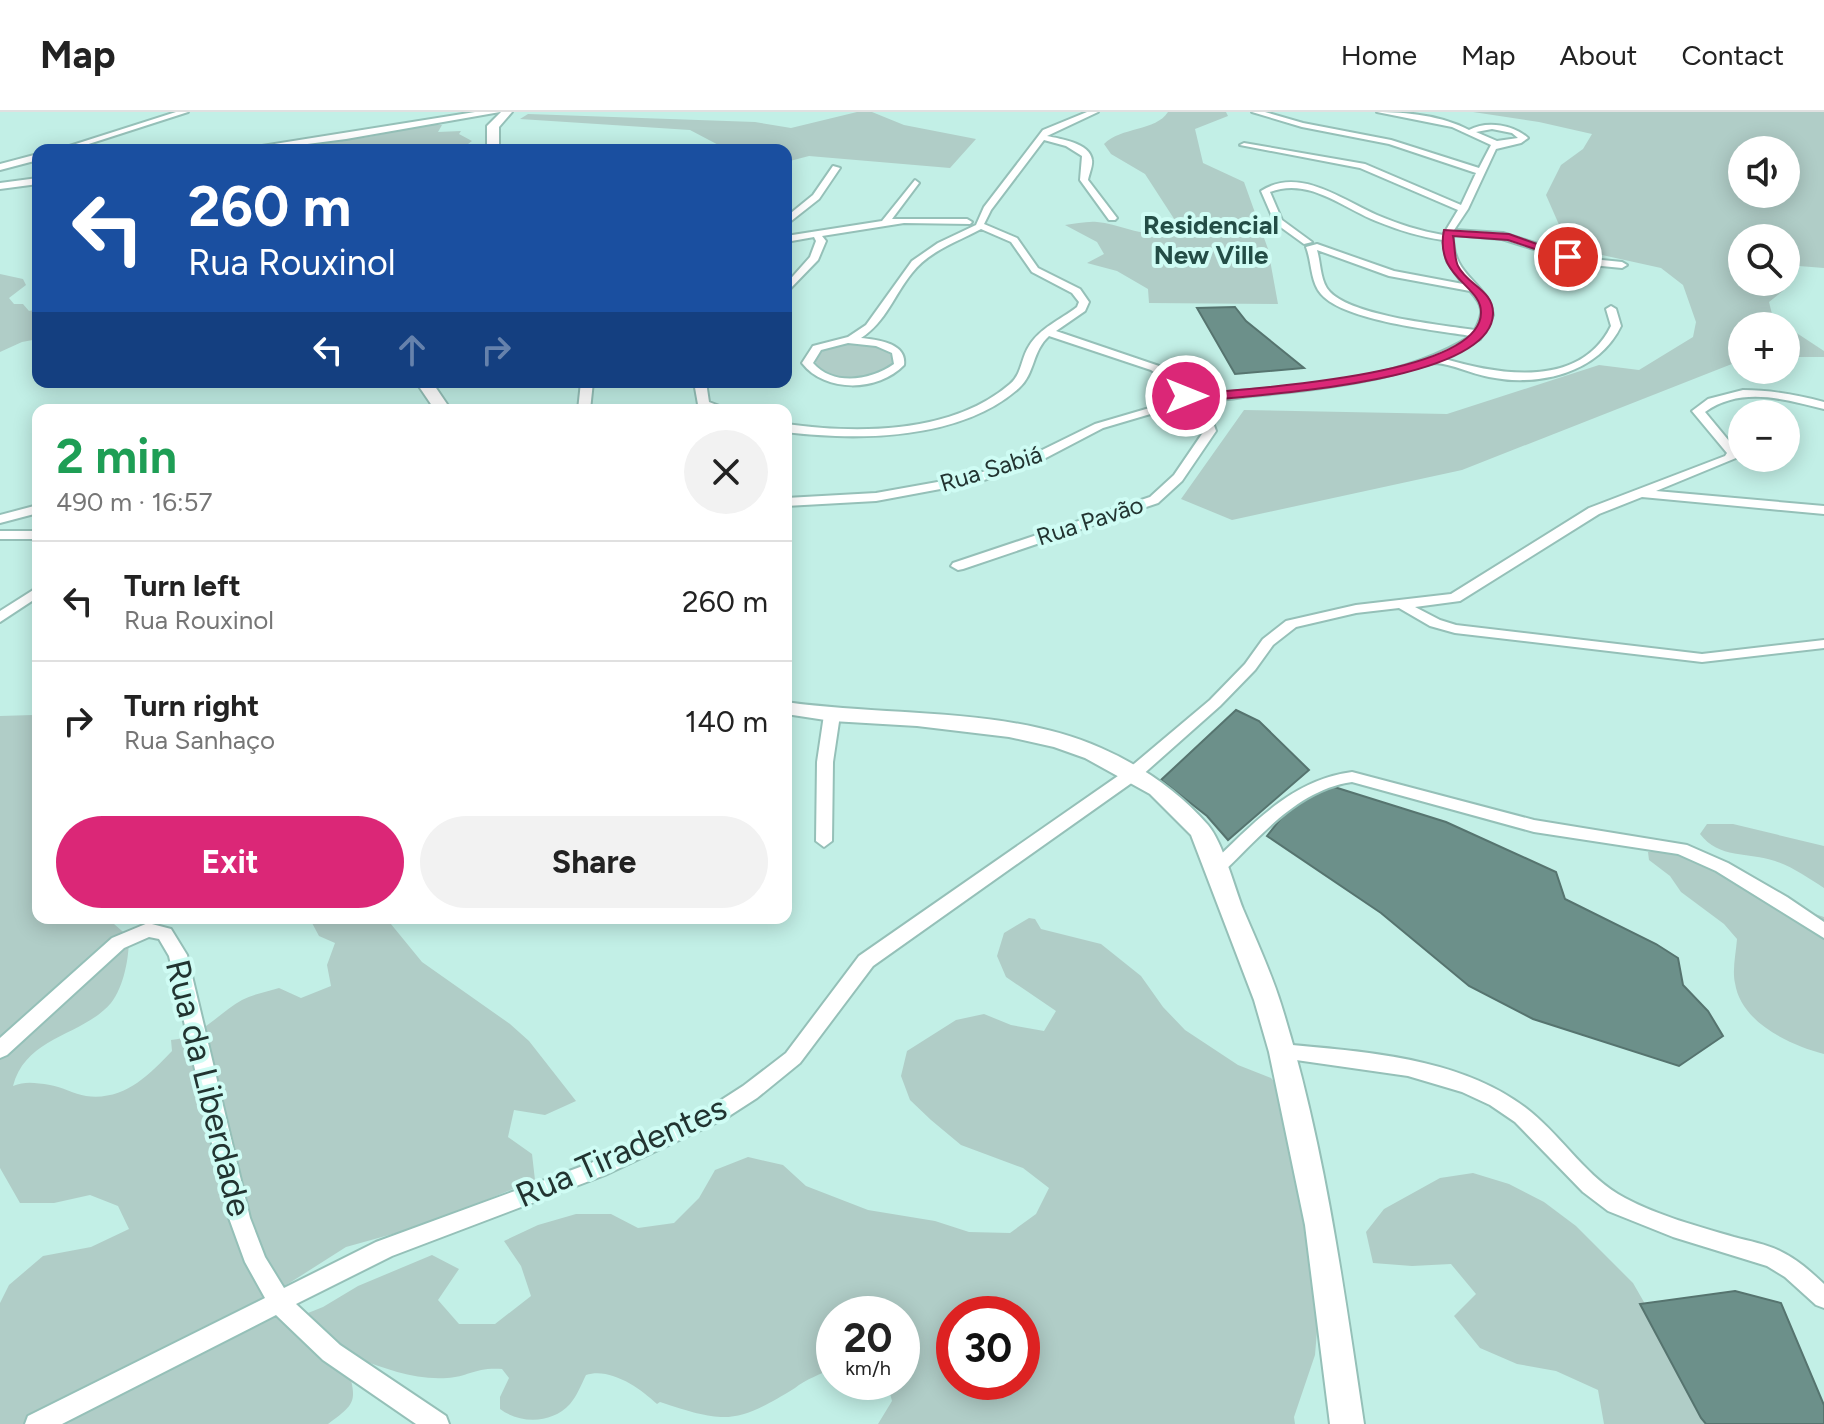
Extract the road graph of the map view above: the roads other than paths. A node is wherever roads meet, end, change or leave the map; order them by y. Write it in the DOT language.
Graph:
graph roads {
  1 [pos="184,112"];
  2 [pos="496,112"];
  3 [pos="507,112"];
  4 [pos="1094,112"];
  5 [pos="1256,112"];
  6 [pos="1381,112"];
  7 [pos="1438,123"];
  8 [pos="1492,127"];
  9 [pos="1472,135"];
  10 [pos="1042,137"];
  11 [pos="80,144"];
  12 [pos="289,144"];
  13 [pos="494,144"];
  14 [pos="1495,144"];
  15 [pos="1244,145"];
  16 [pos="32,159"];
  17 [pos="0,167"];
  18 [pos="836,168"];
  19 [pos="1481,168"];
  20 [pos="32,182"];
  21 [pos="915,183"];
  22 [pos="0,186"];
  23 [pos="1465,205"];
  24 [pos="898,216"];
  25 [pos="792,217"];
  26 [pos="1112,218"];
  27 [pos="974,224"];
  28 [pos="816,234"];
  29 [pos="1447,235"];
  30 [pos="792,238"];
  31 [pos="1314,245"];
  32 [pos="1622,265"];
  33 [pos="792,283"];
  34 [pos="1467,284"];
  35 [pos="1611,309"];
  36 [pos="878,321"];
  37 [pos="1049,332"];
  38 [pos="1477,334"];
  39 [pos="848,340"];
  40 [pos="887,346"];
  41 [pos="1439,361"];
  42 [pos="1196,398"];
  43 [pos="1824,406"];
  44 [pos="792,429"];
  45 [pos="1642,494"];
  46 [pos="792,502"];
  47 [pos="1824,510"];
  48 [pos="32,511"];
  49 [pos="0,519"];
  50 [pos="0,535"];
  51 [pos="32,535"];
  52 [pos="958,566"];
  53 [pos="32,595"];
  54 [pos="1404,606"];
  55 [pos="0,618"];
  56 [pos="1824,644"];
  57 [pos="792,709"];
  58 [pos="832,715"];
  59 [pos="1134,773"];
  60 [pos="824,841"];
  61 [pos="1216,869"];
  62 [pos="1824,931"];
  63 [pos="0,1050"];
  64 [pos="1282,1052"];
  65 [pos="1824,1298"];
  66 [pos="280,1302"];
  67 [pos="37,1424"];
  68 [pos="437,1424"];
  69 [pos="1347,1424"];
  1 -- 11 [label="street"];
  2 -- 12 [label="street"];
  3 -- 13 [label="main road"];
  4 -- 10 [label="street"];
  5 -- 19 [label="street"];
  6 -- 7 [label="street"];
  7 -- 8 [label="street"];
  7 -- 9 [label="street"];
  8 -- 9 [label="street"];
  8 -- 14 [label="street"];
  9 -- 14 [label="street"];
  10 -- 26 [label="street"];
  10 -- 27 [label="street"];
  14 -- 19 [label="street"];
  15 -- 23 [label="street"];
  16 -- 17 [label="street"];
  18 -- 25 [label="street"];
  19 -- 23 [label="street"];
  20 -- 22 [label="street"];
  21 -- 24 [label="street"];
  23 -- 29 [label="street"];
  24 -- 27 [label="street"];
  24 -- 28 [label="street"];
  27 -- 36 [label="street"];
  27 -- 37 [label="street"];
  28 -- 30 [label="street"];
  28 -- 33 [label="street"];
  29 -- 31 [label="street"];
  29 -- 32 [label="street"];
  29 -- 34 [label="street"];
  31 -- 34 [label="street"];
  31 -- 38 [label="street"];
  34 -- 38 [label="street"];
  35 -- 41 [label="street"];
  36 -- 39 [label="street"];
  36 -- 40 [label="street"];
  37 -- 42 [label="street"];
  37 -- 44 [label="street"];
  38 -- 41 [label="street"];
  39 -- 40 [label="street"];
  39 -- 40 [label="street"];
  41 -- 42 [label="street, Rua Sabiá"];
  42 -- 46 [label="street, Rua Sabiá"];
  42 -- 52 [label="street, Rua Pavão"];
  43 -- 45 [label="street, Rua Tiradentes"];
  45 -- 47 [label="street"];
  45 -- 54 [label="street, Rua Tiradentes"];
  48 -- 49 [label="street"];
  50 -- 51 [label="street"];
  53 -- 55 [label="street"];
  54 -- 56 [label="street"];
  54 -- 59 [label="street, Rua Tiradentes"];
  57 -- 58 [label="main road"];
  58 -- 59 [label="main road"];
  58 -- 60 [label="street"];
  59 -- 61 [label="main road"];
  59 -- 66 [label="street, Rua Tiradentes"];
  61 -- 62 [label="street"];
  61 -- 64 [label="main road"];
  63 -- 66 [label="street, Rua da Liberdade"];
  64 -- 65 [label="street"];
  64 -- 69 [label="main road"];
  66 -- 67 [label="street, Rua Tiradentes"];
  66 -- 68 [label="street, Rua da Liberdade"];
}
